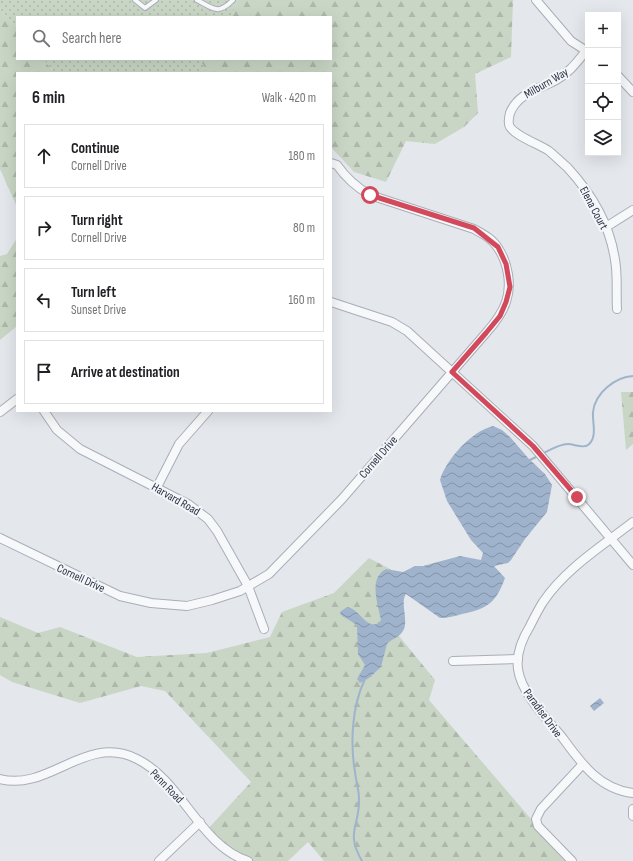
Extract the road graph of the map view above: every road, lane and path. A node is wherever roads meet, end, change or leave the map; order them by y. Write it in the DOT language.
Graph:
graph roads {
  1 [pos="134,0"];
  2 [pos="156,0"];
  3 [pos="197,0"];
  4 [pos="233,0"];
  5 [pos="536,0"];
  6 [pos="585,51"];
  7 [pos="585,54"];
  8 [pos="621,79"];
  9 [pos="633,92"];
  10 [pos="509,117"];
  11 [pos="332,163"];
  12 [pos="633,210"];
  13 [pos="606,227"];
  14 [pos="332,302"];
  15 [pos="617,309"];
  16 [pos="452,372"];
  17 [pos="16,400"];
  18 [pos="0,412"];
  19 [pos="45,412"];
  20 [pos="207,412"];
  21 [pos="156,487"];
  22 [pos="633,522"];
  23 [pos="0,538"];
  24 [pos="612,539"];
  25 [pos="633,565"];
  26 [pos="248,586"];
  27 [pos="264,629"];
  28 [pos="518,659"];
  29 [pos="453,661"];
  30 [pos="582,765"];
  31 [pos="0,779"];
  32 [pos="633,793"];
  33 [pos="633,808"];
  34 [pos="633,816"];
  35 [pos="200,822"];
  36 [pos="159,861"];
  37 [pos="248,861"];
  38 [pos="572,861"];
  1 -- 2 [label="lane"];
  3 -- 4 [label="lane"];
  5 -- 6 [label="street"];
  7 -- 10 [label="street, Milburn Way"];
  8 -- 9 [label="street"];
  10 -- 13 [label="street, Elena Court"];
  11 -- 16 [label="street, Cornell Drive"];
  12 -- 13 [label="street"];
  13 -- 15 [label="street, Elena Court"];
  14 -- 16 [label="street"];
  16 -- 24 [label="street"];
  16 -- 26 [label="street, Cornell Drive"];
  17 -- 18 [label="street"];
  19 -- 21 [label="street, Harvard Road"];
  20 -- 21 [label="street"];
  21 -- 26 [label="street, Harvard Road"];
  22 -- 24 [label="street, Paradise Drive"];
  23 -- 26 [label="street, Cornell Drive"];
  24 -- 25 [label="street"];
  24 -- 28 [label="street, Paradise Drive"];
  26 -- 27 [label="street, Harvard Road"];
  28 -- 29 [label="street"];
  28 -- 30 [label="street, Paradise Drive"];
  30 -- 32 [label="street, Paradise Drive"];
  30 -- 38 [label="street"];
  31 -- 35 [label="street, Penn Road"];
  33 -- 34 [label="street"];
  35 -- 36 [label="street"];
  35 -- 37 [label="street, Penn Road"];
}
